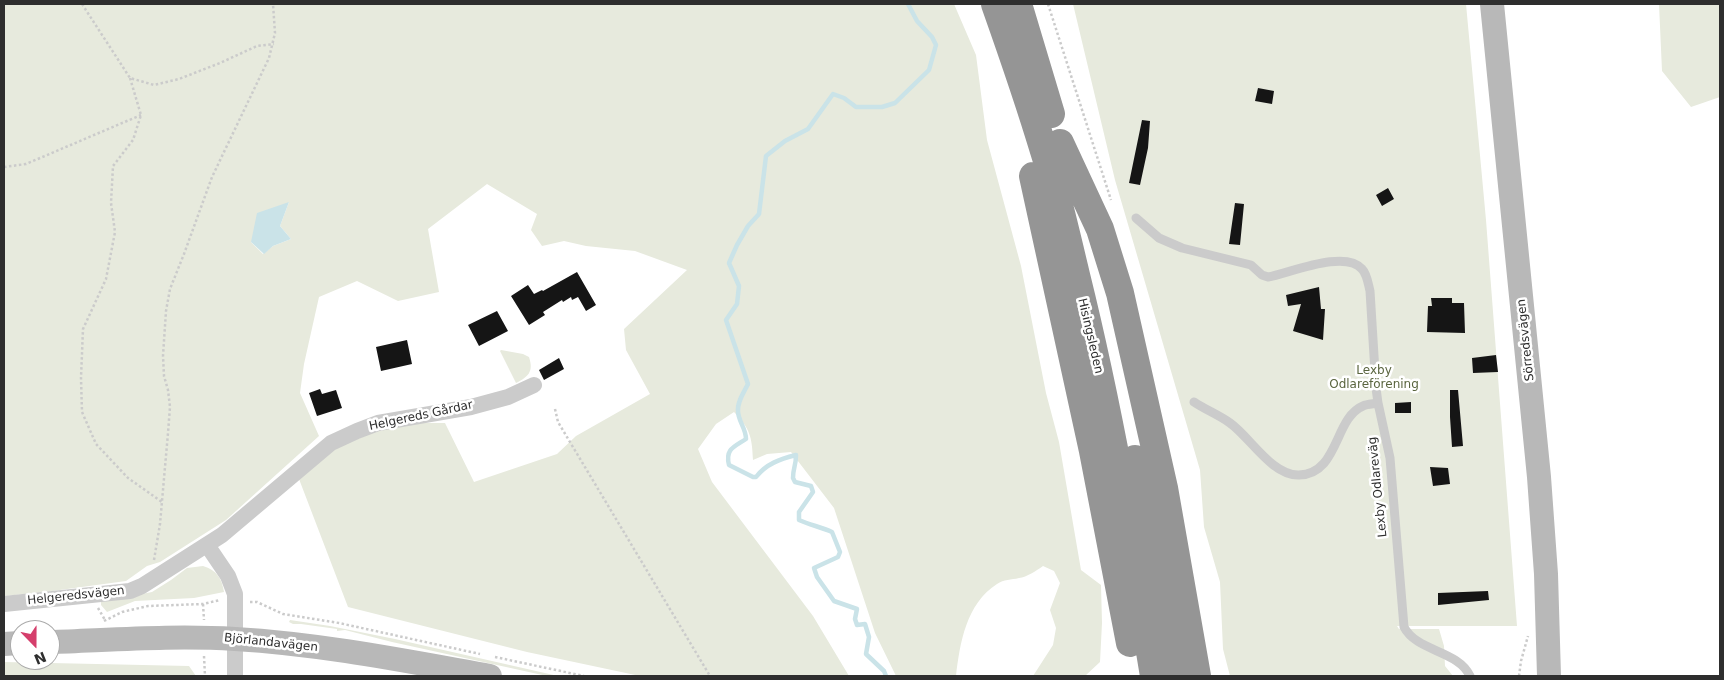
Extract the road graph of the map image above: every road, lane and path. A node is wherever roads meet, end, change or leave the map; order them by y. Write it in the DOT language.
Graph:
graph roads {
  1 [pos="82,4"];
  2 [pos="273,4"];
  3 [pos="985,4"];
  4 [pos="995,4"];
  5 [pos="1018,4"];
  6 [pos="1492,4"];
  7 [pos="274,44"];
  8 [pos="130,78"];
  9 [pos="141,114"];
  10 [pos="1060,143"];
  11 [pos="4,167"];
  12 [pos="1136,218"];
  13 [pos="534,385"];
  14 [pos="1194,402"];
  15 [pos="1378,403"];
  16 [pos="555,409"];
  17 [pos="162,502"];
  18 [pos="222,535"];
  19 [pos="207,545"];
  20 [pos="1147,572"];
  21 [pos="159,575"];
  22 [pos="4,604"];
  23 [pos="236,639"];
  24 [pos="60,642"];
  25 [pos="204,660"];
  26 [pos="205,676"];
  27 [pos="235,676"];
  28 [pos="490,676"];
  29 [pos="710,676"];
  30 [pos="1137,676"];
  31 [pos="1154,676"];
  32 [pos="1174,676"];
  33 [pos="1197,676"];
  34 [pos="1470,676"];
  35 [pos="1548,676"];
  1 -- 8 [label="path"];
  2 -- 7 [label="path"];
  3 -- 30 [label="highway"];
  4 -- 20 [label="highway, Hisingsleden"];
  5 -- 10 [label="highway, Hisingsleden"];
  6 -- 35 [label="street, Sörredsvägen"];
  7 -- 8 [label="path"];
  7 -- 17 [label="path"];
  8 -- 9 [label="path"];
  9 -- 11 [label="path"];
  9 -- 17 [label="path"];
  10 -- 20 [label="highway, Hisingsleden"];
  10 -- 33 [label="highway"];
  12 -- 15 [label="lane, Lexby Odlareväg"];
  13 -- 18 [label="street, Helgereds Gårdar"];
  14 -- 15 [label="lane"];
  15 -- 34 [label="lane, Lexby Odlareväg"];
  16 -- 29 [label="path"];
  17 -- 21 [label="path"];
  18 -- 19 [label="street, Helgeredsvägen"];
  19 -- 21 [label="street, Helgeredsvägen"];
  19 -- 23 [label="street"];
  20 -- 31 [label="highway, Hisingsleden"];
  20 -- 32 [label="highway, Hisingsleden"];
  21 -- 22 [label="street, Helgeredsvägen"];
  23 -- 24 [label="street, Björlandavägen"];
  23 -- 27 [label="street"];
  23 -- 28 [label="street, Björlandavägen"];
  25 -- 26 [label="path"];
}
